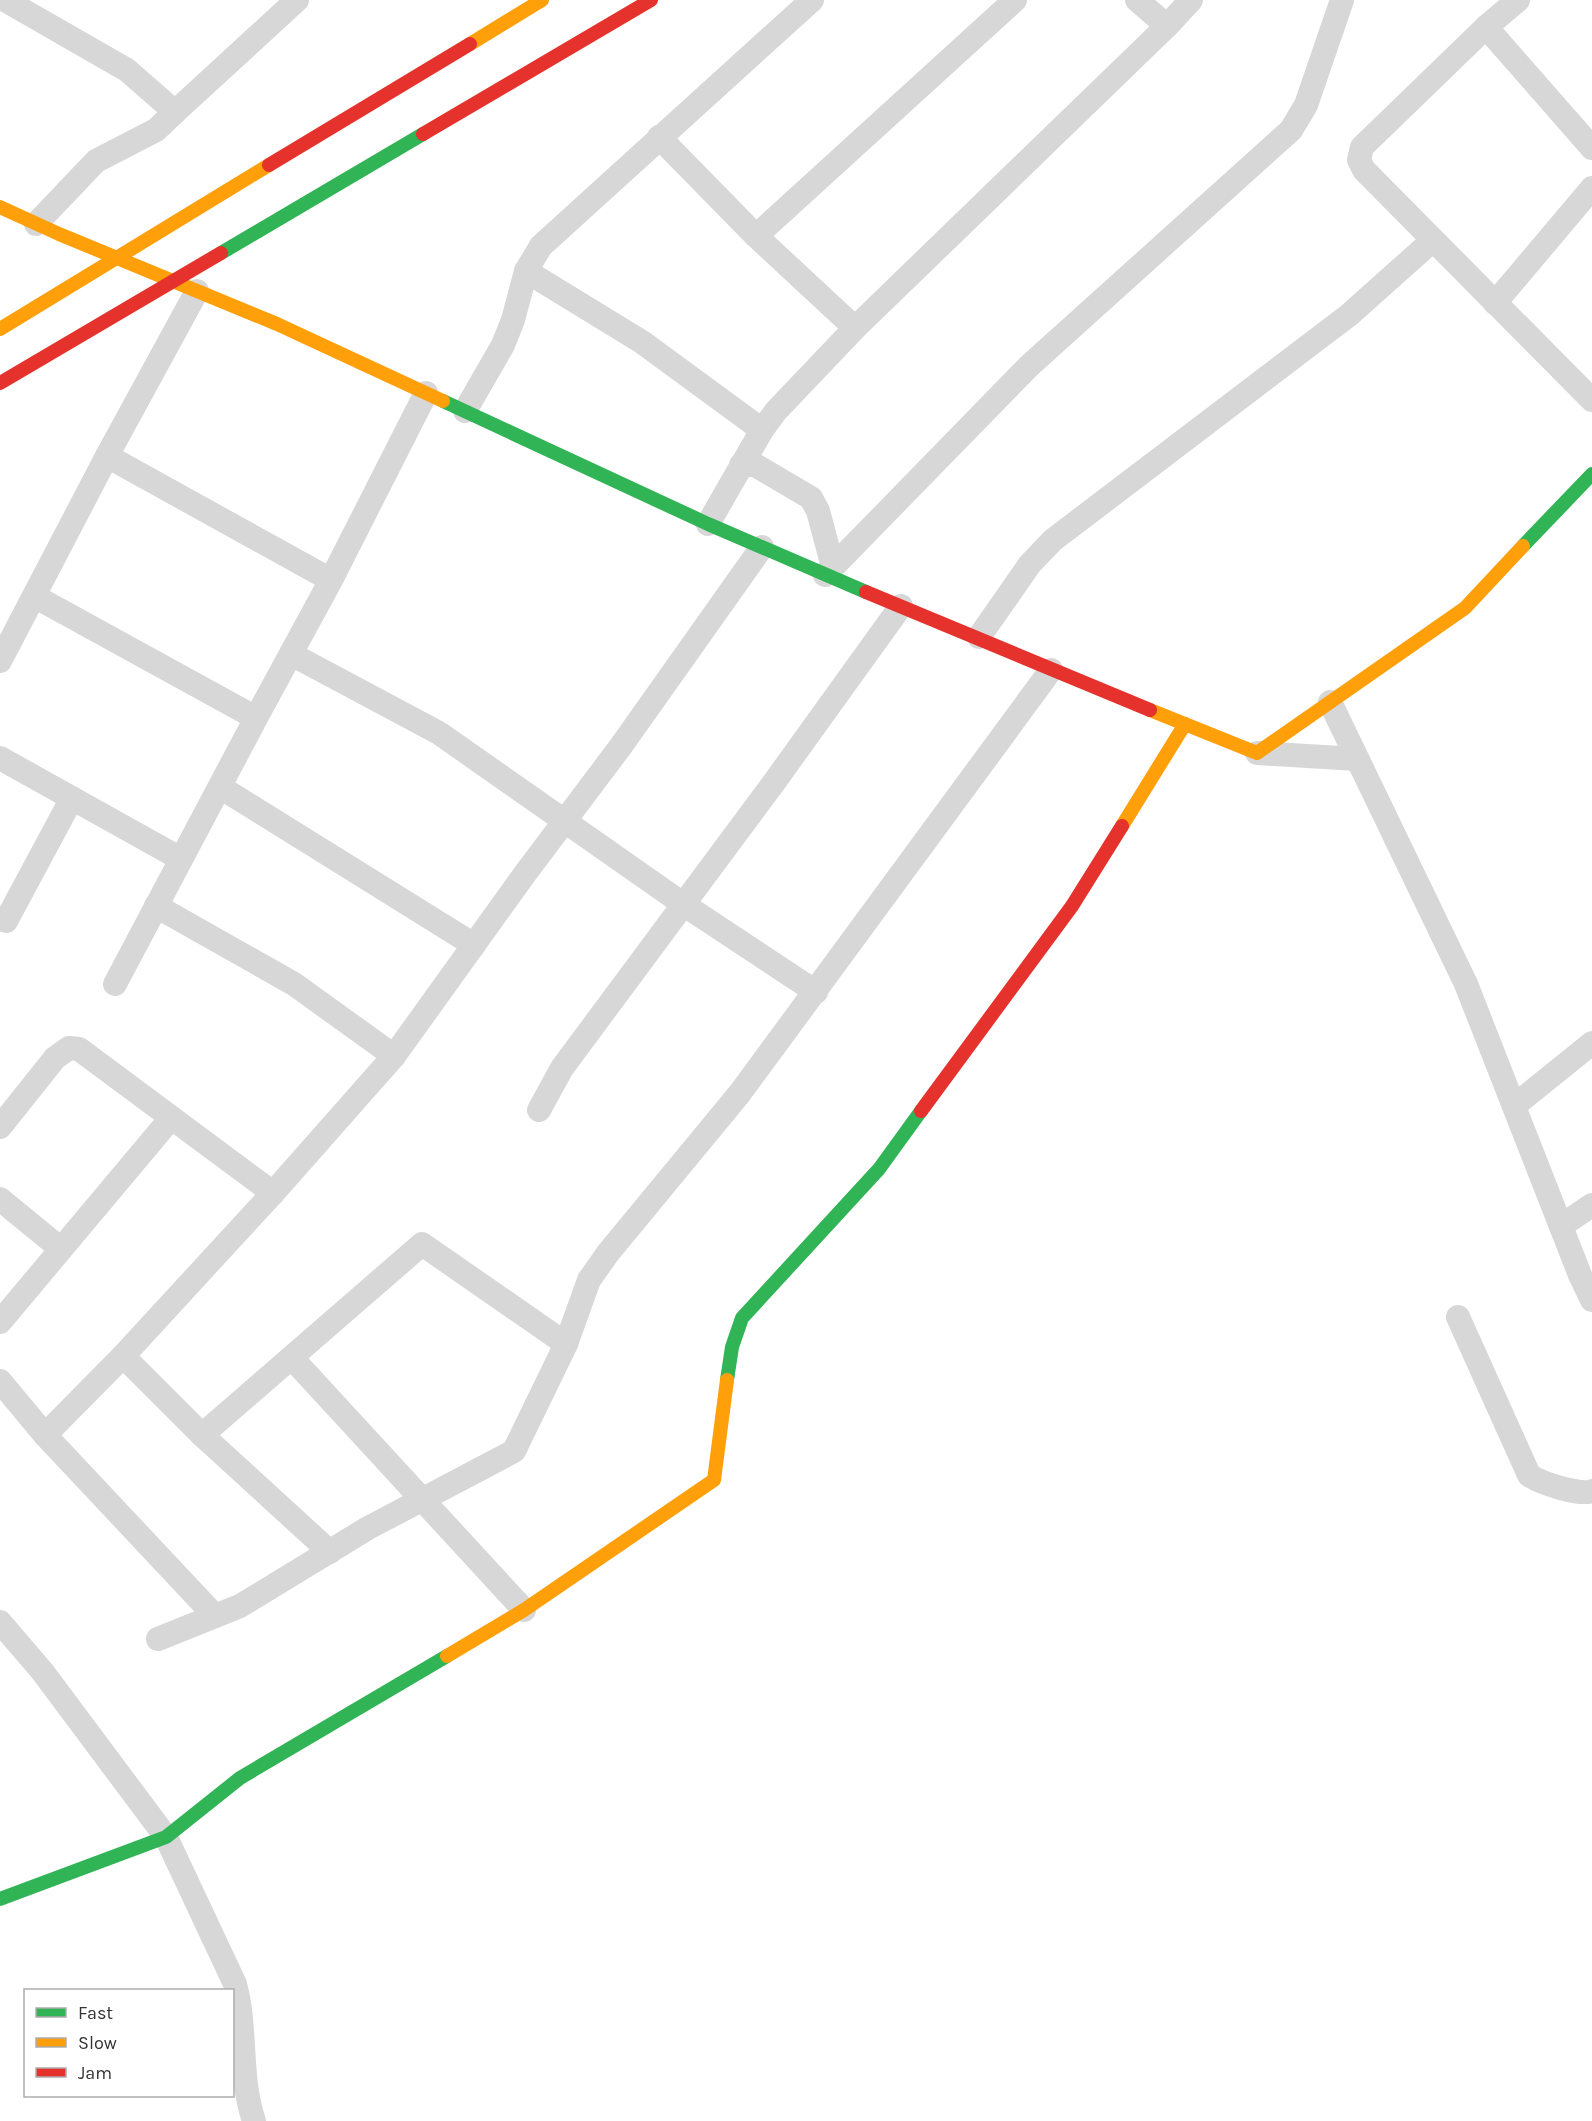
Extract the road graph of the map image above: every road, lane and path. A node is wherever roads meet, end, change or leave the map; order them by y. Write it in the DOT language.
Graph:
graph roads {
  1 [pos="6,0"];
  2 [pos="297,0"];
  3 [pos="542,0"];
  4 [pos="651,0"];
  5 [pos="812,0"];
  6 [pos="1015,0"];
  7 [pos="1137,0"];
  8 [pos="1191,0"];
  9 [pos="1518,0"];
  10 [pos="1339,2"];
  11 [pos="1167,26"];
  12 [pos="1486,27"];
  13 [pos="175,112"];
  14 [pos="659,137"];
  15 [pos="1592,148"];
  16 [pos="1592,188"];
  17 [pos="0,207"];
  18 [pos="36,224"];
  19 [pos="756,236"];
  20 [pos="1433,240"];
  21 [pos="117,258"];
  22 [pos="526,271"];
  23 [pos="173,281"];
  24 [pos="197,291"];
  25 [pos="1496,303"];
  26 [pos="855,328"];
  27 [pos="0,329"];
  28 [pos="0,383"];
  29 [pos="426,393"];
  30 [pos="1592,400"];
  31 [pos="465,411"];
  32 [pos="762,430"];
  33 [pos="108,456"];
  34 [pos="741,465"];
  35 [pos="1592,475"];
  36 [pos="708,524"];
  37 [pos="762,547"];
  38 [pos="829,571"];
  39 [pos="331,580"];
  40 [pos="34,596"];
  41 [pos="901,606"];
  42 [pos="980,637"];
  43 [pos="291,654"];
  44 [pos="0,661"];
  45 [pos="1051,670"];
  46 [pos="1330,702"];
  47 [pos="256,718"];
  48 [pos="1185,724"];
  49 [pos="1257,753"];
  50 [pos="0,758"];
  51 [pos="1357,759"];
  52 [pos="219,787"];
  53 [pos="72,798"];
  54 [pos="564,822"];
  55 [pos="182,858"];
  56 [pos="683,904"];
  57 [pos="156,906"];
  58 [pos="6,921"];
  59 [pos="474,945"];
  60 [pos="115,984"];
  61 [pos="816,992"];
  62 [pos="1592,1043"];
  63 [pos="394,1056"];
  64 [pos="1514,1106"];
  65 [pos="539,1110"];
  66 [pos="171,1118"];
  67 [pos="0,1127"];
  68 [pos="273,1193"];
  69 [pos="0,1199"];
  70 [pos="1592,1205"];
  71 [pos="1561,1226"];
  72 [pos="61,1249"];
  73 [pos="1592,1300"];
  74 [pos="1458,1317"];
  75 [pos="0,1322"];
  76 [pos="566,1344"];
  77 [pos="123,1356"];
  78 [pos="292,1358"];
  79 [pos="0,1381"];
  80 [pos="45,1435"];
  81 [pos="202,1435"];
  82 [pos="1592,1491"];
  83 [pos="422,1500"];
  84 [pos="330,1552"];
  85 [pos="524,1610"];
  86 [pos="215,1616"];
  87 [pos="0,1622"];
  88 [pos="158,1639"];
  89 [pos="166,1837"];
  90 [pos="0,1899"];
  91 [pos="254,2121"];
  1 -- 13 [label="street"];
  2 -- 13 [label="street"];
  3 -- 21 [label="street"];
  4 -- 23 [label="street"];
  5 -- 14 [label="street"];
  6 -- 19 [label="street"];
  7 -- 11 [label="street"];
  8 -- 11 [label="street"];
  9 -- 12 [label="street"];
  10 -- 38 [label="street"];
  11 -- 26 [label="street"];
  12 -- 15 [label="street"];
  12 -- 20 [label="street"];
  13 -- 18 [label="street"];
  14 -- 19 [label="street"];
  14 -- 22 [label="street"];
  16 -- 25 [label="street"];
  17 -- 18 [label="street"];
  18 -- 21 [label="street"];
  19 -- 26 [label="street"];
  20 -- 25 [label="street"];
  20 -- 42 [label="street"];
  21 -- 23 [label="street"];
  21 -- 27 [label="street"];
  22 -- 31 [label="street"];
  22 -- 32 [label="street"];
  23 -- 24 [label="street"];
  23 -- 28 [label="street"];
  24 -- 29 [label="street"];
  24 -- 33 [label="street"];
  25 -- 30 [label="street"];
  26 -- 32 [label="street"];
  29 -- 31 [label="street"];
  29 -- 39 [label="street"];
  31 -- 36 [label="street"];
  32 -- 34 [label="street"];
  33 -- 39 [label="street"];
  33 -- 40 [label="street"];
  34 -- 36 [label="street"];
  34 -- 38 [label="street"];
  35 -- 46 [label="street"];
  36 -- 37 [label="street"];
  37 -- 38 [label="street"];
  37 -- 54 [label="street"];
  38 -- 41 [label="street"];
  39 -- 43 [label="street"];
  40 -- 44 [label="street"];
  40 -- 47 [label="street"];
  41 -- 42 [label="street"];
  41 -- 56 [label="street"];
  42 -- 45 [label="street"];
  43 -- 47 [label="street"];
  43 -- 54 [label="street"];
  45 -- 48 [label="street"];
  45 -- 61 [label="street"];
  46 -- 49 [label="street"];
  46 -- 51 [label="street"];
  47 -- 52 [label="street"];
  48 -- 49 [label="street"];
  48 -- 85 [label="street"];
  49 -- 51 [label="street"];
  50 -- 53 [label="street"];
  51 -- 64 [label="street"];
  52 -- 55 [label="street"];
  52 -- 59 [label="street"];
  53 -- 55 [label="street"];
  53 -- 58 [label="street"];
  54 -- 56 [label="street"];
  54 -- 59 [label="street"];
  55 -- 57 [label="street"];
  56 -- 61 [label="street"];
  56 -- 65 [label="street"];
  57 -- 60 [label="street"];
  57 -- 63 [label="street"];
  59 -- 63 [label="street"];
  61 -- 76 [label="street"];
  62 -- 64 [label="street"];
  63 -- 68 [label="street"];
  64 -- 71 [label="street"];
  66 -- 67 [label="street"];
  66 -- 68 [label="street"];
  66 -- 72 [label="street"];
  68 -- 77 [label="street"];
  69 -- 72 [label="street"];
  70 -- 71 [label="street"];
  71 -- 73 [label="street"];
  72 -- 75 [label="street"];
  74 -- 82 [label="street"];
  76 -- 78 [label="street"];
  76 -- 83 [label="street"];
  77 -- 80 [label="street"];
  77 -- 81 [label="street"];
  78 -- 81 [label="street"];
  78 -- 83 [label="street"];
  79 -- 80 [label="street"];
  80 -- 86 [label="street"];
  81 -- 84 [label="street"];
  83 -- 84 [label="street"];
  83 -- 85 [label="street"];
  84 -- 86 [label="street"];
  85 -- 89 [label="street"];
  86 -- 88 [label="street"];
  87 -- 89 [label="street"];
  89 -- 90 [label="street"];
  89 -- 91 [label="street"];
}
